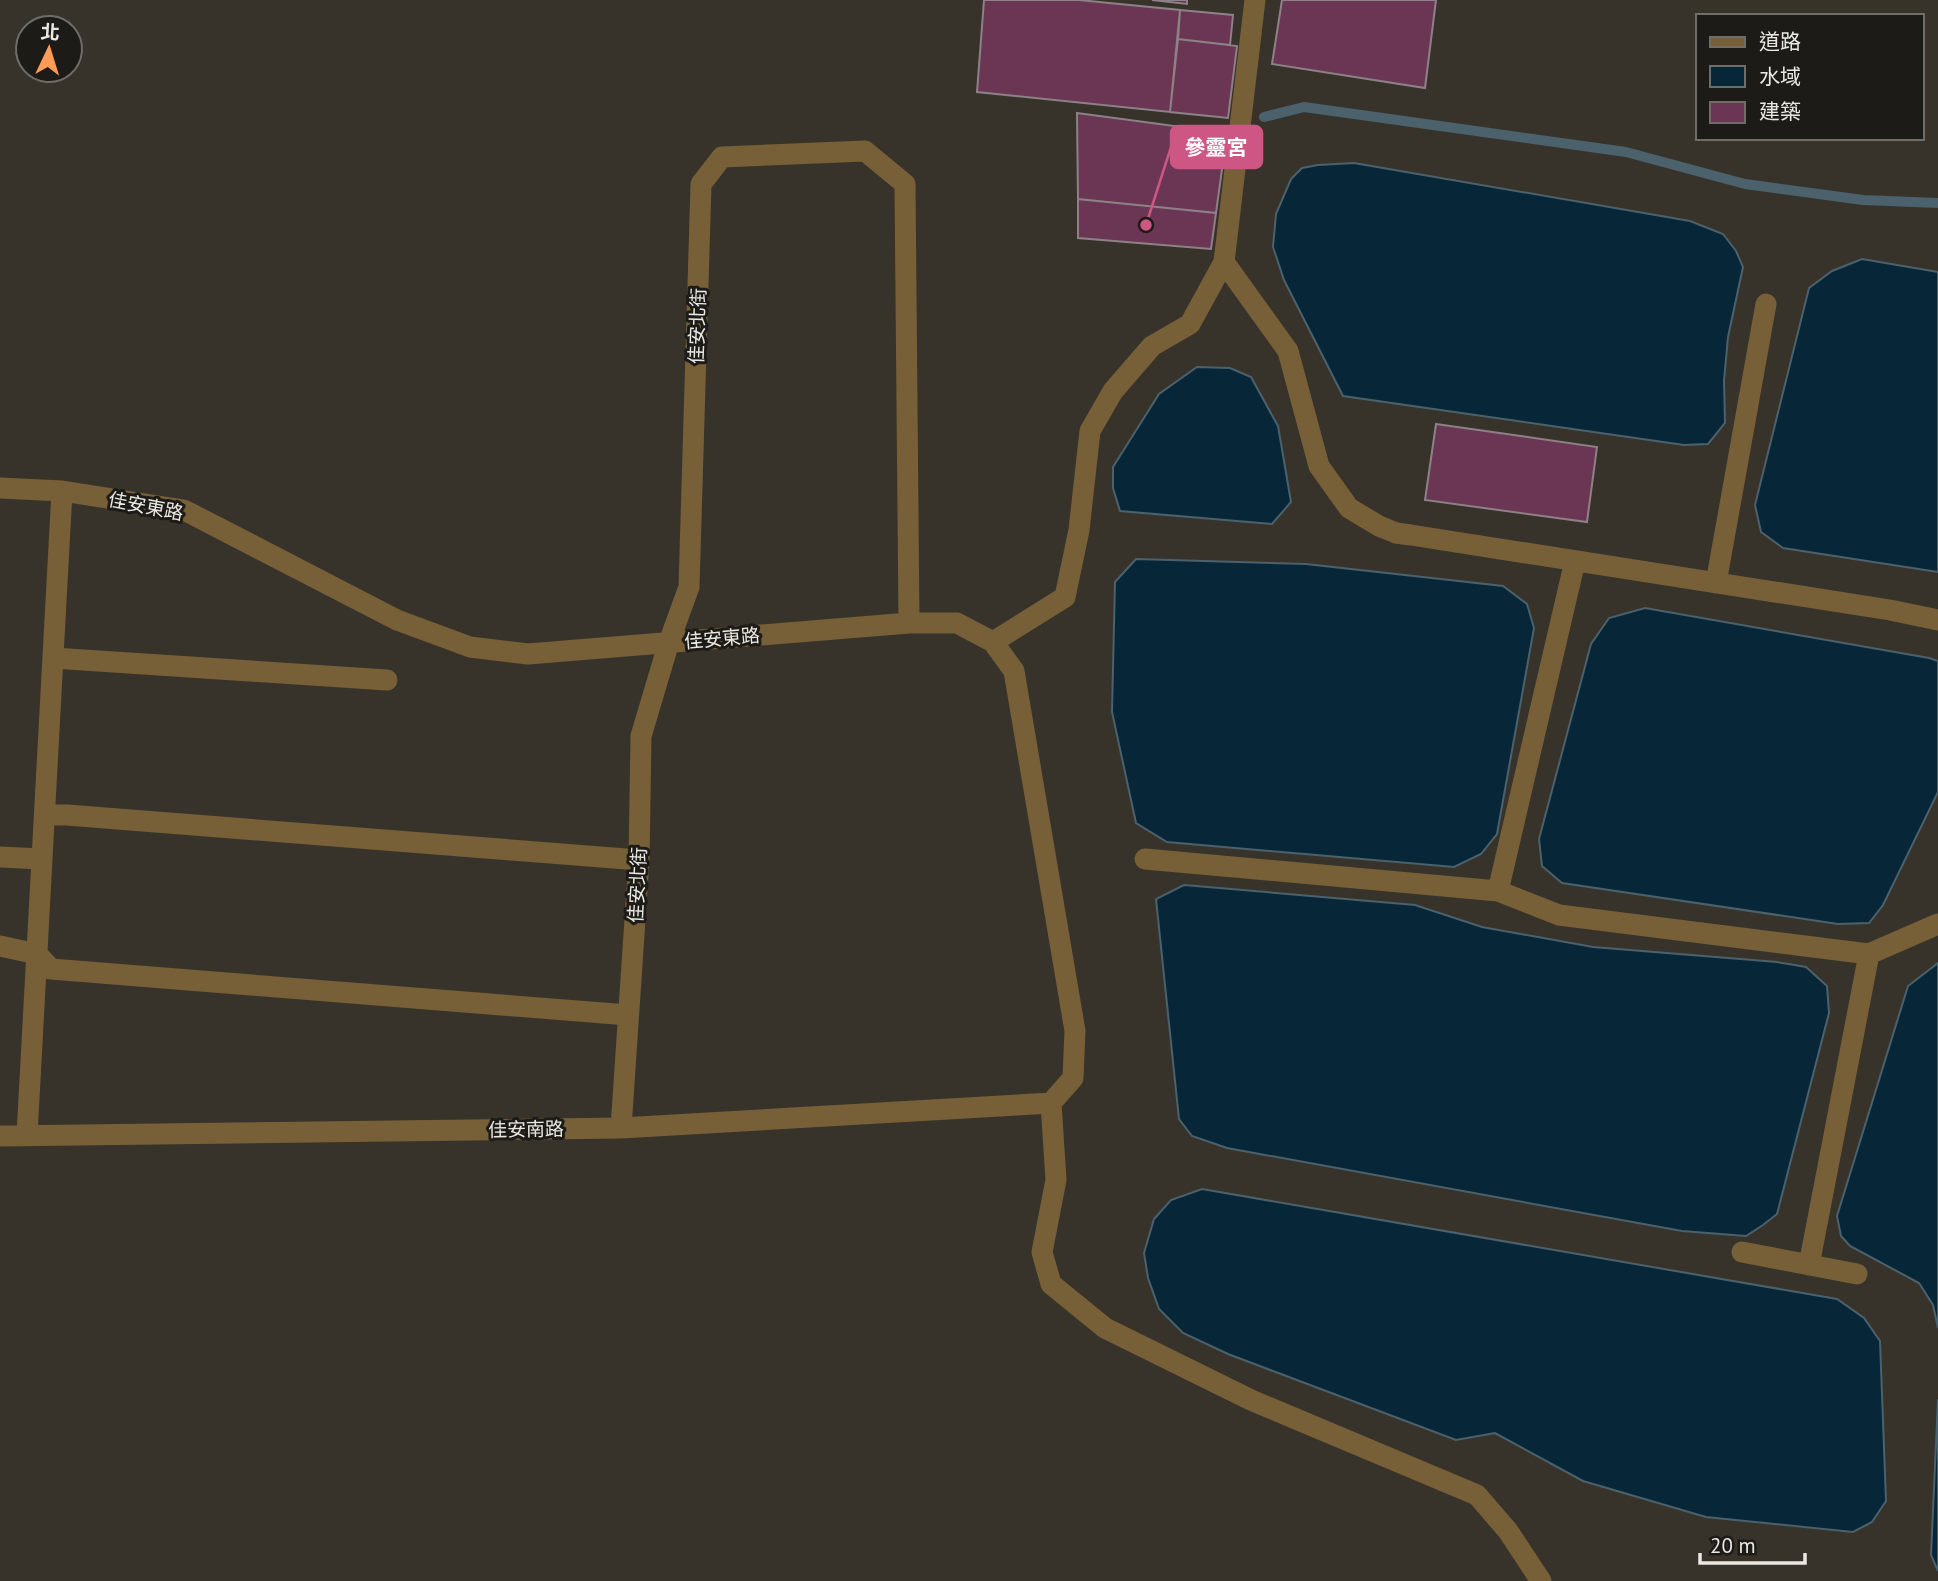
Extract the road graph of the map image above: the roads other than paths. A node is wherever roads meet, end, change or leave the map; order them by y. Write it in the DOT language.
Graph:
graph roads {
  1 [pos="1255,0"];
  2 [pos="1224,262"];
  3 [pos="1766,304"];
  4 [pos="0,488"];
  5 [pos="62,491"];
  6 [pos="1575,561"];
  7 [pos="1716,583"];
  8 [pos="1938,620"];
  9 [pos="909,623"];
  10 [pos="668,642"];
  11 [pos="993,642"];
  12 [pos="53,659"];
  13 [pos="387,680"];
  14 [pos="45,815"];
  15 [pos="0,857"];
  16 [pos="42,859"];
  17 [pos="1145,859"];
  18 [pos="639,860"];
  19 [pos="1497,891"];
  20 [pos="1938,925"];
  21 [pos="0,946"];
  22 [pos="37,954"];
  23 [pos="1869,954"];
  24 [pos="628,1015"];
  25 [pos="1051,1103"];
  26 [pos="621,1128"];
  27 [pos="27,1135"];
  28 [pos="0,1136"];
  29 [pos="1742,1252"];
  30 [pos="1809,1265"];
  31 [pos="1857,1274"];
  32 [pos="1541,1581"];
  1 -- 2 [label="street"];
  2 -- 6 [label="street"];
  2 -- 11 [label="street"];
  3 -- 7 [label="street"];
  4 -- 5 [label="street, 佳安東路"];
  5 -- 10 [label="street, 佳安東路"];
  5 -- 12 [label="street"];
  6 -- 7 [label="street"];
  6 -- 19 [label="street"];
  7 -- 8 [label="street"];
  9 -- 10 [label="street, 佳安東路"];
  9 -- 10 [label="street, 佳安北街"];
  9 -- 11 [label="street, 佳安東路"];
  10 -- 18 [label="street, 佳安北街"];
  11 -- 25 [label="street, 佳安東路"];
  12 -- 13 [label="street"];
  12 -- 14 [label="street"];
  14 -- 16 [label="street"];
  14 -- 18 [label="street"];
  15 -- 16 [label="street"];
  16 -- 22 [label="street"];
  17 -- 19 [label="street"];
  18 -- 24 [label="street, 佳安北街"];
  19 -- 23 [label="street"];
  20 -- 23 [label="street"];
  21 -- 22 [label="street"];
  22 -- 24 [label="street"];
  22 -- 27 [label="street"];
  23 -- 30 [label="street"];
  24 -- 26 [label="street, 佳安北街"];
  25 -- 26 [label="street, 佳安南路"];
  25 -- 32 [label="street"];
  26 -- 27 [label="street, 佳安南路"];
  27 -- 28 [label="street, 佳安南路"];
  29 -- 30 [label="street"];
  30 -- 31 [label="street"];
}
